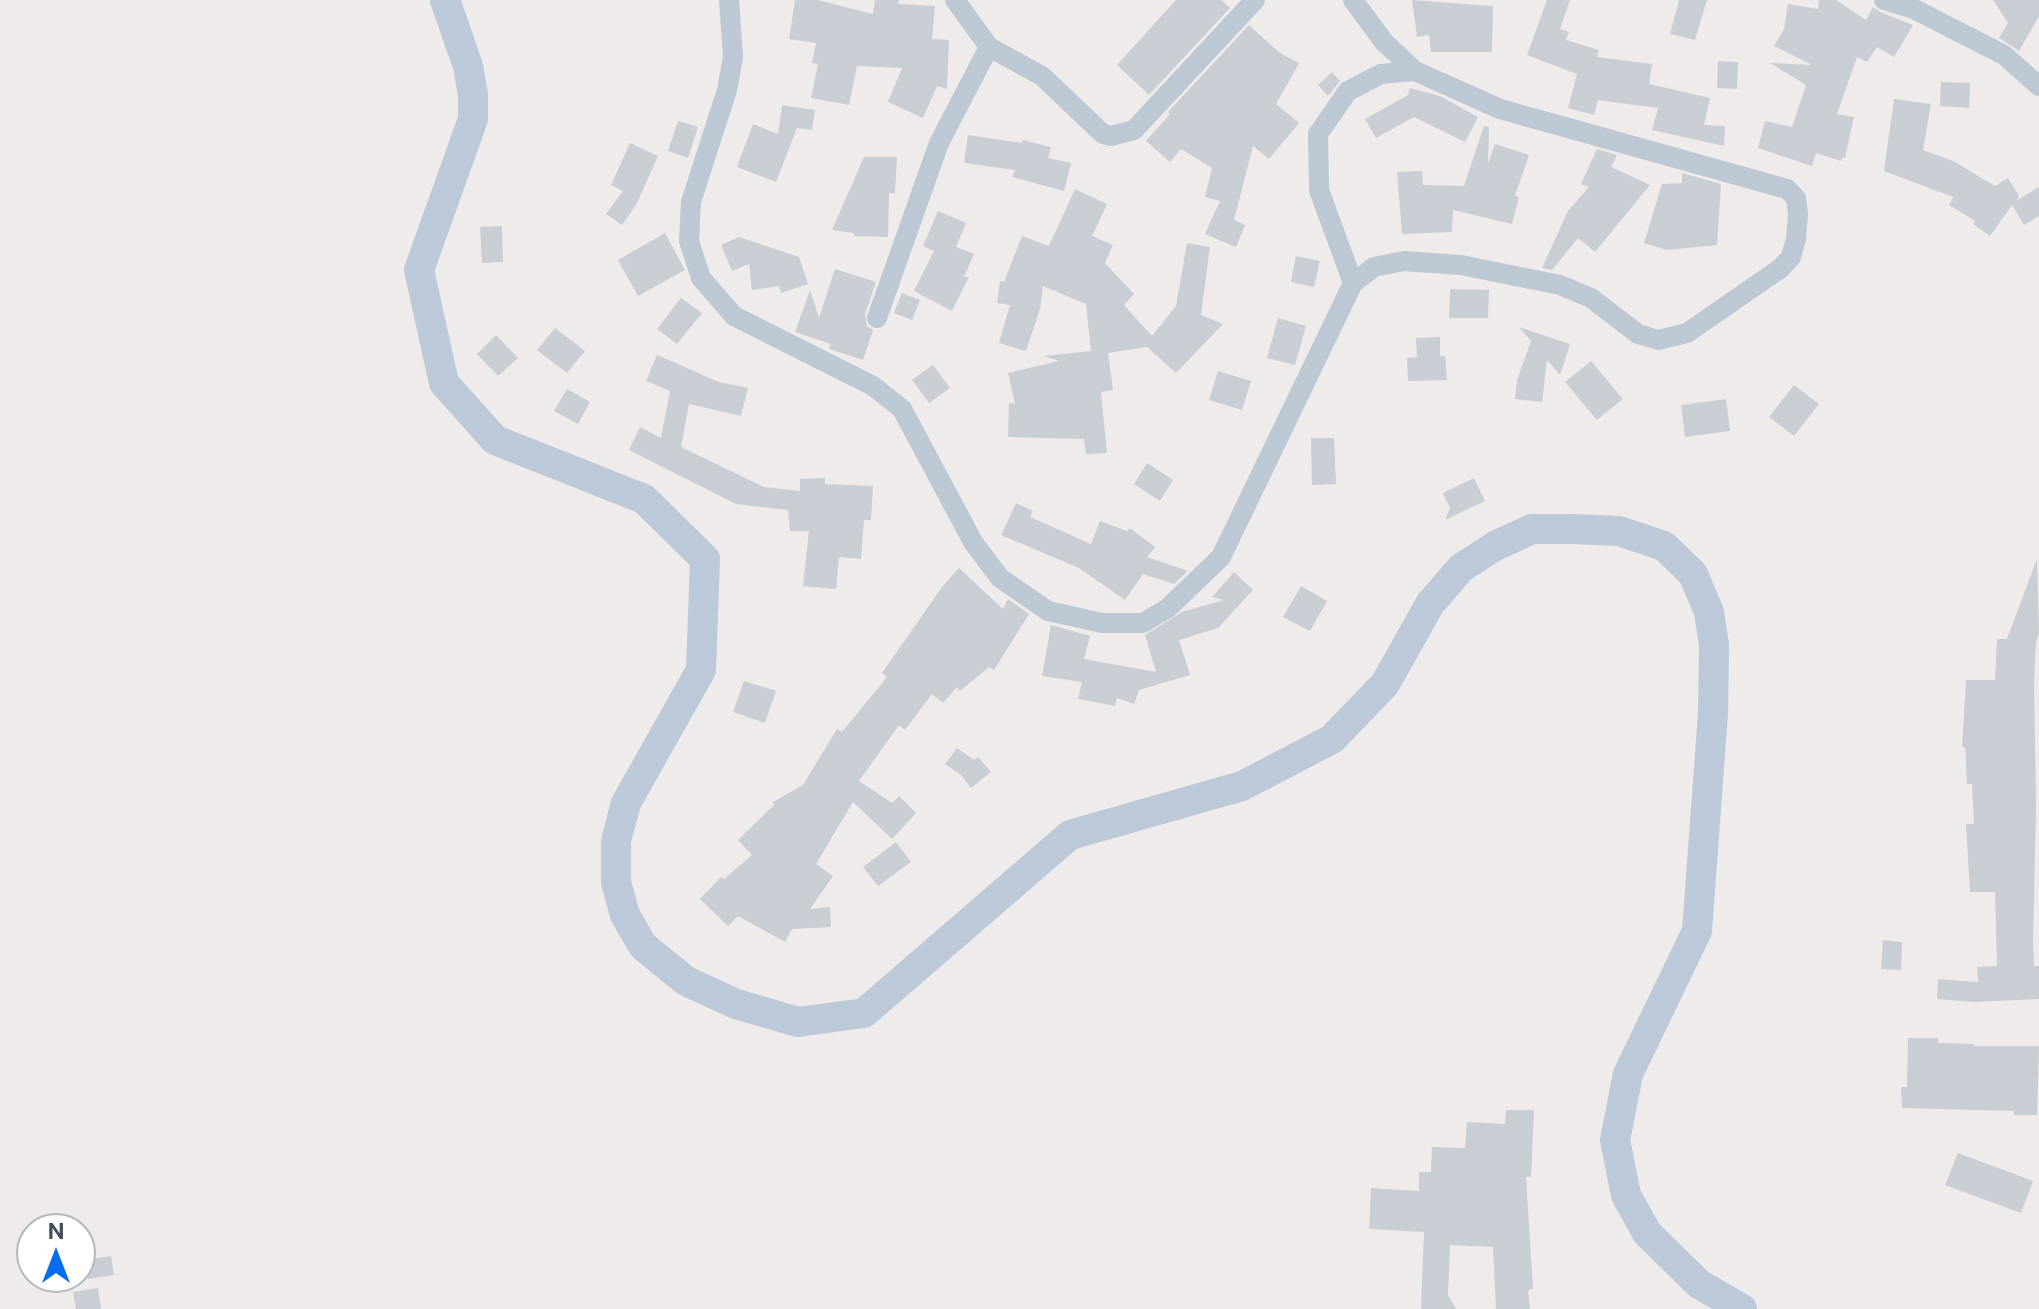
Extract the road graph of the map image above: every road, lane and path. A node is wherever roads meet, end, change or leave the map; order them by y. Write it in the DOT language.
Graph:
graph roads {
  1 [pos="445,0"];
  2 [pos="729,0"];
  3 [pos="955,0"];
  4 [pos="1255,0"];
  5 [pos="1353,0"];
  6 [pos="1884,0"];
  7 [pos="989,47"];
  8 [pos="1415,71"];
  9 [pos="2039,86"];
  10 [pos="1353,283"];
  11 [pos="877,318"];
  12 [pos="1742,1309"];
  1 -- 12 [label="street"];
  2 -- 10 [label="street"];
  3 -- 7 [label="street"];
  4 -- 7 [label="street"];
  5 -- 8 [label="street"];
  6 -- 9 [label="street"];
  7 -- 11 [label="street"];
  8 -- 10 [label="street"];
  8 -- 10 [label="street"];
}
